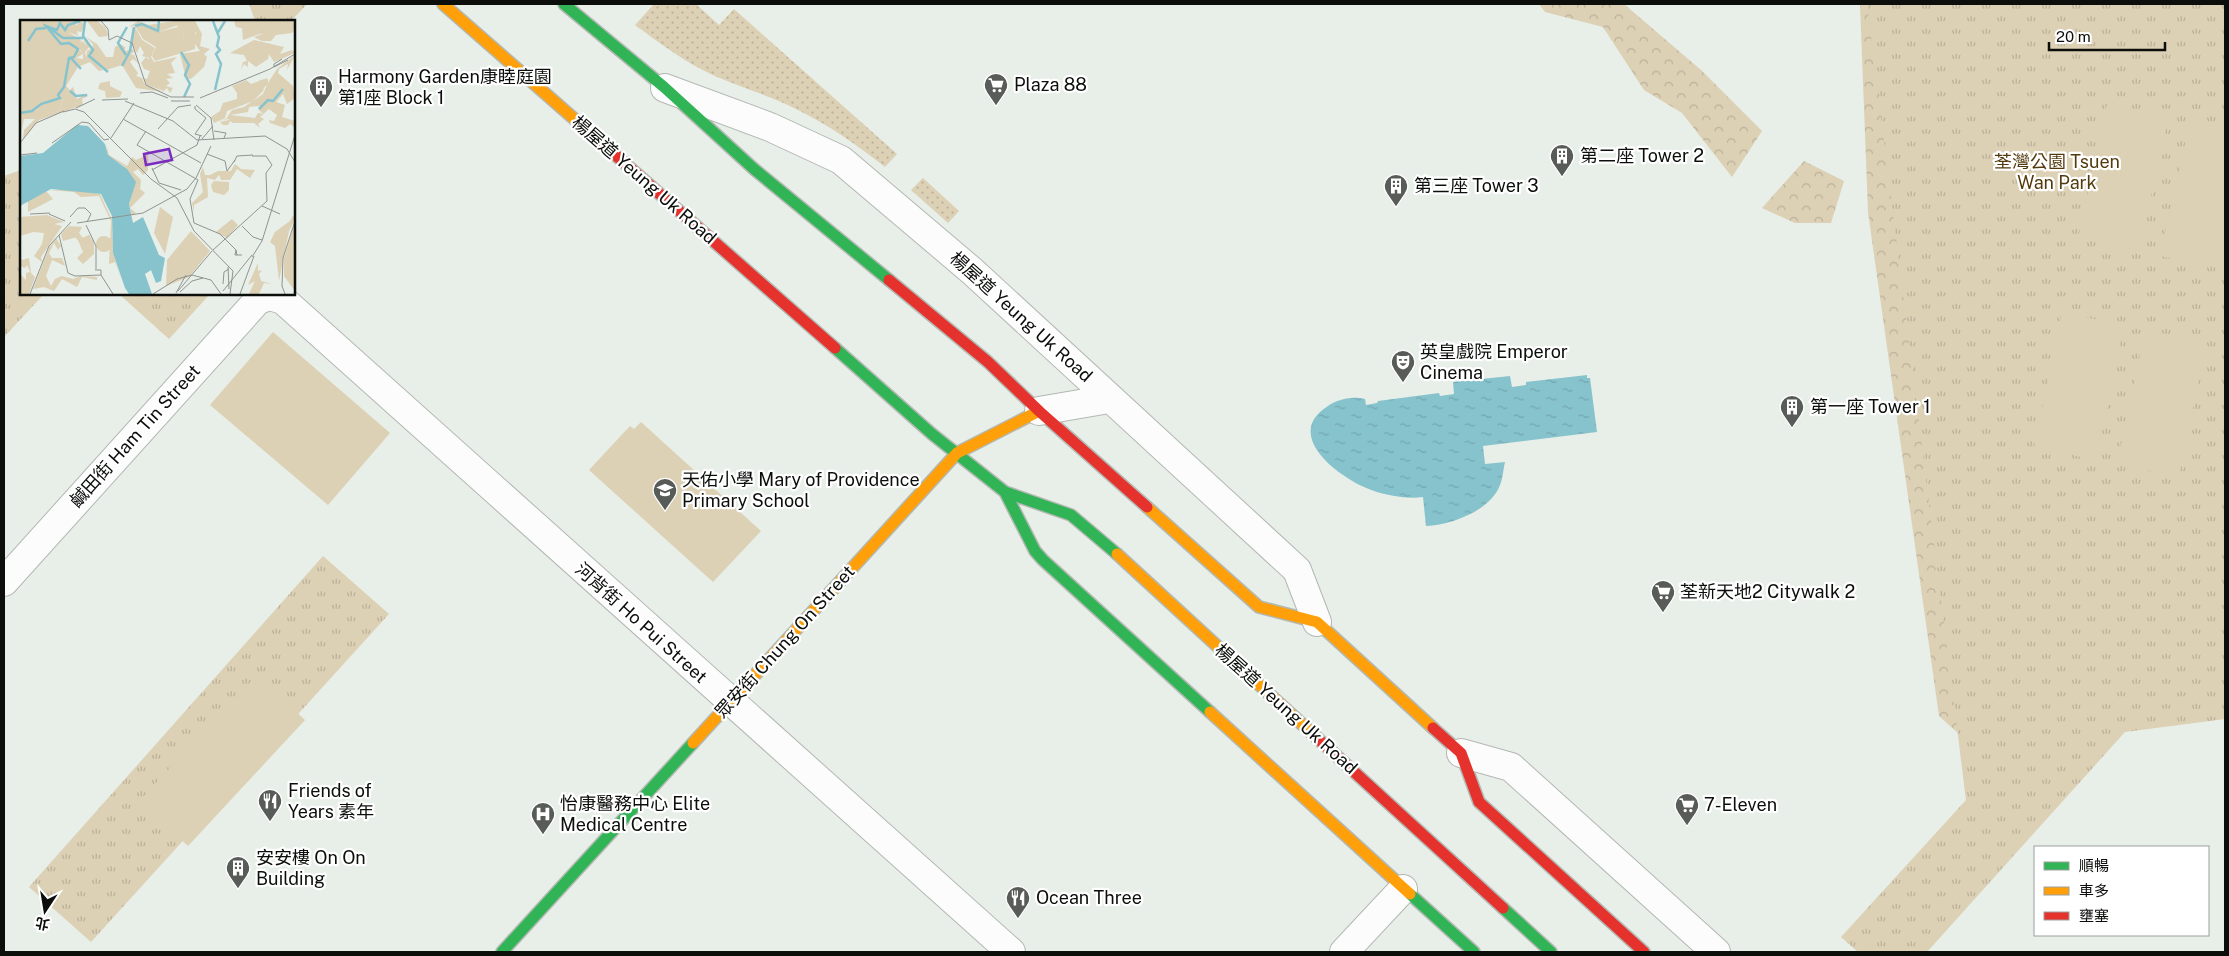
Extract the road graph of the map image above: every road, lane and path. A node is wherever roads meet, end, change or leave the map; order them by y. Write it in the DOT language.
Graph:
graph roads {
  1 [pos="430,4"];
  2 [pos="564,4"];
  3 [pos="444,5"];
  4 [pos="664,87"];
  5 [pos="270,296"];
  6 [pos="1109,399"];
  7 [pos="1039,411"];
  8 [pos="957,453"];
  9 [pos="1004,492"];
  10 [pos="4,582"];
  11 [pos="1317,622"];
  12 [pos="730,702"];
  13 [pos="1461,753"];
  14 [pos="1403,889"];
  15 [pos="502,952"];
  16 [pos="1011,952"];
  17 [pos="1344,952"];
  18 [pos="1474,952"];
  19 [pos="1551,952"];
  20 [pos="1644,952"];
  21 [pos="1716,952"];
  1 -- 3 [label="main road"];
  2 -- 4 [label="main road, 楊屋道 Yeung Uk Road"];
  3 -- 8 [label="main road, 楊屋道 Yeung Uk Road"];
  4 -- 6 [label="street, 楊屋道 Yeung Uk Road"];
  4 -- 7 [label="main road, 楊屋道 Yeung Uk Road"];
  5 -- 10 [label="street, 鹹田街 Ham Tin Street"];
  5 -- 12 [label="street, 河背街 Ho Pui Street"];
  6 -- 7 [label="street, 眾安街 Chung On Street"];
  6 -- 11 [label="street, 楊屋道 Yeung Uk Road"];
  7 -- 8 [label="main road, 眾安街 Chung On Street"];
  7 -- 11 [label="main road, 楊屋道 Yeung Uk Road"];
  8 -- 9 [label="main road, 楊屋道 Yeung Uk Road"];
  8 -- 12 [label="main road, 眾安街 Chung On Street"];
  9 -- 14 [label="main road, 楊屋道 Yeung Uk Road"];
  9 -- 19 [label="main road, 楊屋道 Yeung Uk Road"];
  11 -- 13 [label="main road, 楊屋道 Yeung Uk Road"];
  12 -- 15 [label="main road, 眾安街 Chung On Street"];
  12 -- 16 [label="street, 河背街 Ho Pui Street"];
  13 -- 20 [label="main road, 楊屋道 Yeung Uk Road"];
  13 -- 21 [label="street, 楊屋道 Yeung Uk Road"];
  14 -- 17 [label="street"];
  14 -- 18 [label="main road, 楊屋道 Yeung Uk Road"];
}
